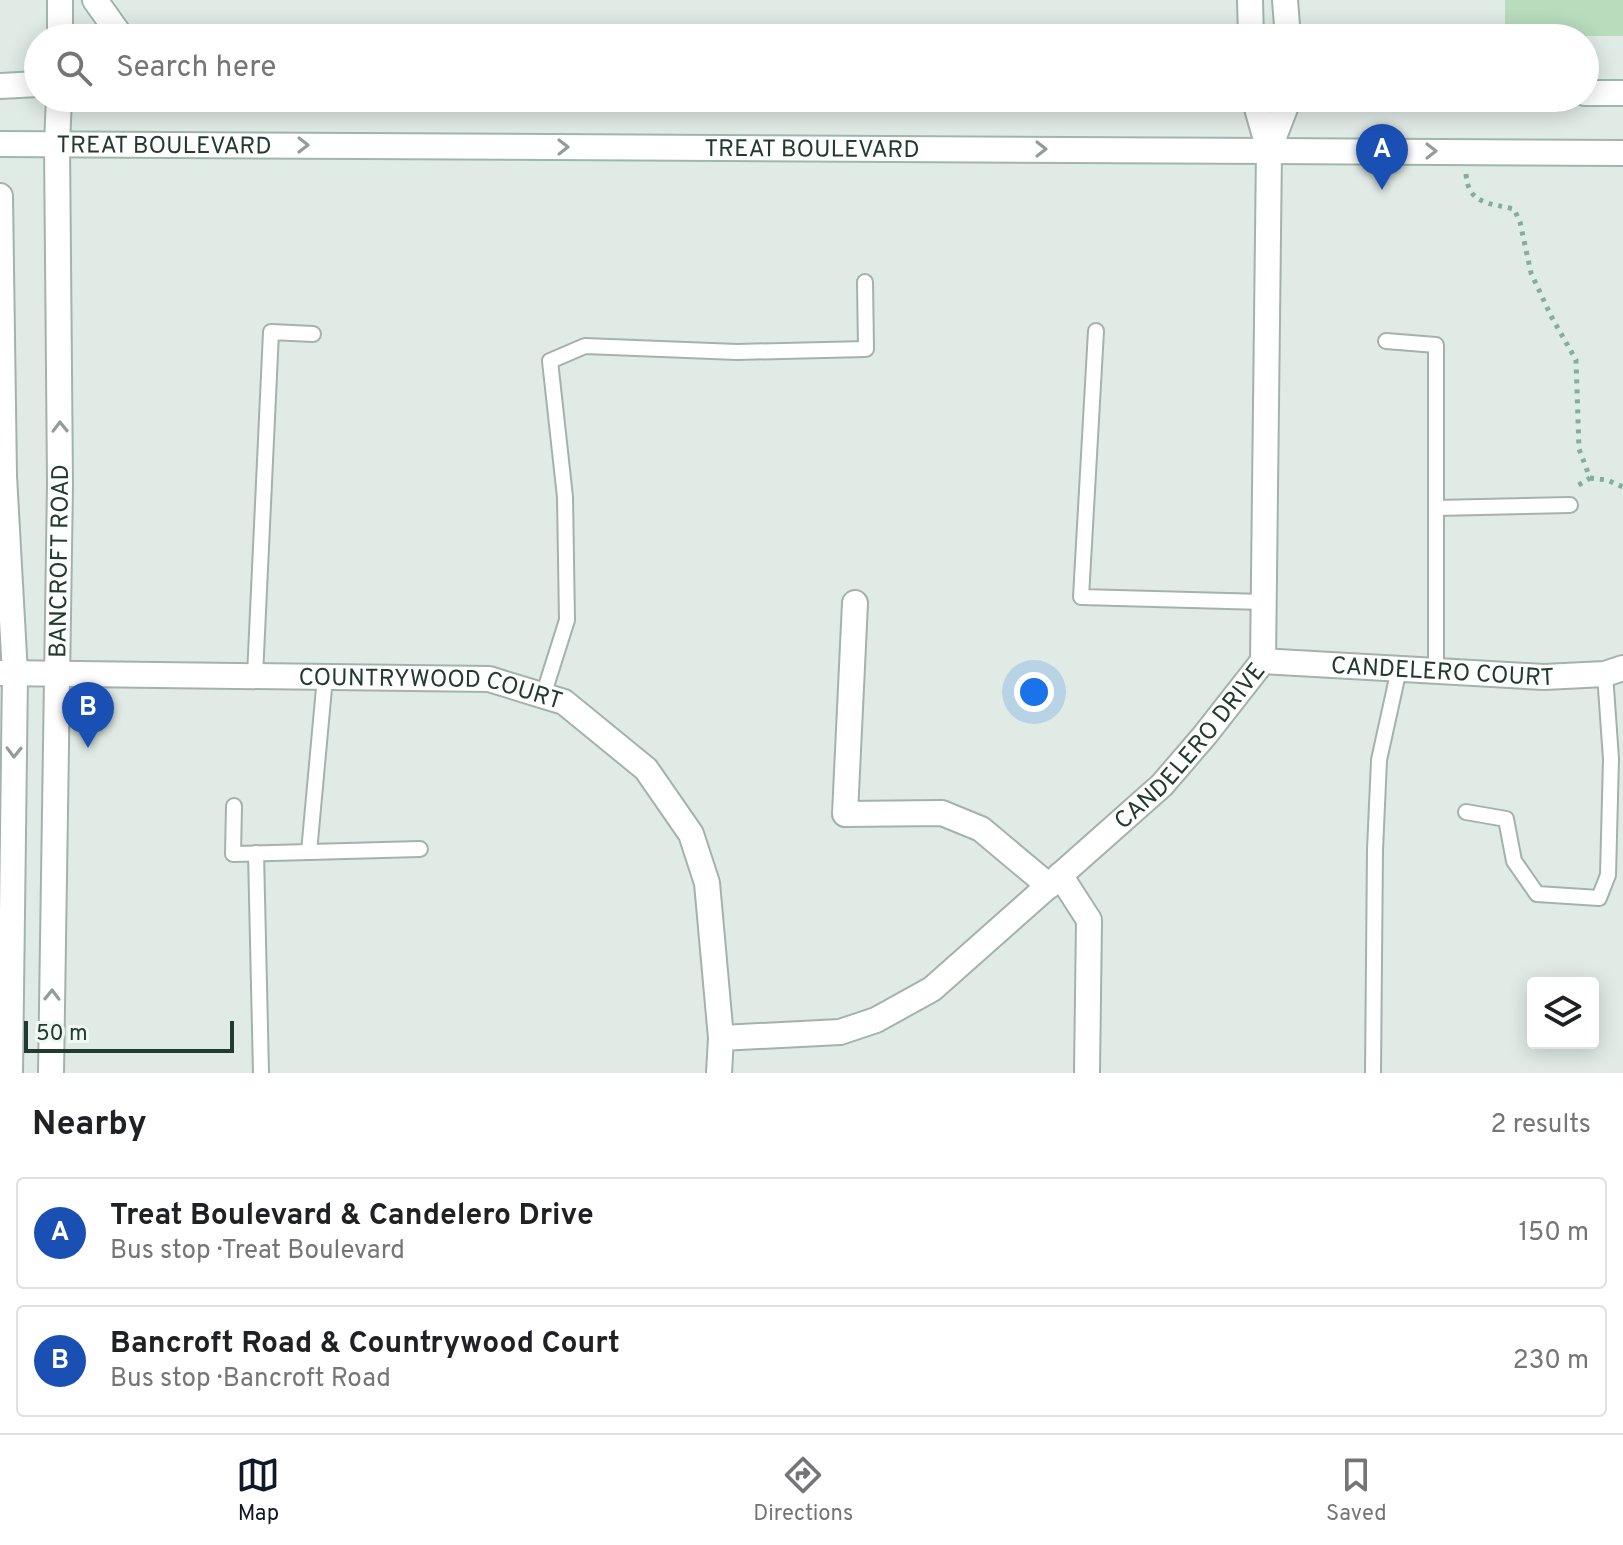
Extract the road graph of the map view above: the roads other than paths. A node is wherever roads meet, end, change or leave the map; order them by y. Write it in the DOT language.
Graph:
graph roads {
  1 [pos="60,0"];
  2 [pos="95,0"];
  3 [pos="1250,0"];
  4 [pos="1285,0"];
  5 [pos="60,24"];
  6 [pos="112,24"];
  7 [pos="1251,24"];
  8 [pos="1287,24"];
  9 [pos="24,85"];
  10 [pos="0,86"];
  11 [pos="1599,93"];
  12 [pos="1623,93"];
  13 [pos="58,112"];
  14 [pos="1258,112"];
  15 [pos="1284,112"];
  16 [pos="0,144"];
  17 [pos="57,144"];
  18 [pos="1269,150"];
  19 [pos="1623,153"];
  20 [pos="0,196"];
  21 [pos="865,282"];
  22 [pos="1096,331"];
  23 [pos="313,334"];
  24 [pos="1386,341"];
  25 [pos="1570,505"];
  26 [pos="1436,508"];
  27 [pos="1264,602"];
  28 [pos="855,603"];
  29 [pos="1263,661"];
  30 [pos="1399,669"];
  31 [pos="1436,671"];
  32 [pos="1614,671"];
  33 [pos="8,674"];
  34 [pos="57,674"];
  35 [pos="255,676"];
  36 [pos="325,677"];
  37 [pos="543,696"];
  38 [pos="234,806"];
  39 [pos="1466,812"];
  40 [pos="420,849"];
  41 [pos="309,852"];
  42 [pos="256,853"];
  43 [pos="1054,880"];
  44 [pos="721,1038"];
  45 [pos="10,1073"];
  46 [pos="51,1073"];
  47 [pos="261,1073"];
  48 [pos="719,1073"];
  49 [pos="1087,1073"];
  50 [pos="1373,1073"];
  1 -- 5 [label="street"];
  2 -- 6 [label="street"];
  3 -- 7 [label="street"];
  4 -- 8 [label="street"];
  9 -- 10 [label="street"];
  11 -- 12 [label="street"];
  13 -- 17 [label="street, BANCROFT ROAD"];
  14 -- 18 [label="street, CANDELERO DRIVE"];
  15 -- 18 [label="street, CANDELERO DRIVE"];
  16 -- 17 [label="street, TREAT BOULEVARD"];
  17 -- 18 [label="street, TREAT BOULEVARD, one-way"];
  34 -- 17 [label="street, BANCROFT ROAD, one-way"];
  18 -- 19 [label="street, TREAT BOULEVARD, one-way"];
  18 -- 27 [label="street, CANDELERO DRIVE"];
  20 -- 33 [label="street, BANCROFT ROAD"];
  21 -- 37 [label="lane"];
  22 -- 27 [label="lane"];
  23 -- 35 [label="lane"];
  24 -- 26 [label="lane"];
  25 -- 26 [label="lane"];
  26 -- 31 [label="lane"];
  27 -- 29 [label="street, CANDELERO DRIVE"];
  28 -- 43 [label="street"];
  29 -- 30 [label="street, CANDELERO COURT"];
  29 -- 43 [label="street, CANDELERO DRIVE"];
  30 -- 31 [label="street, CANDELERO COURT"];
  30 -- 50 [label="lane"];
  31 -- 32 [label="street, CANDELERO COURT"];
  32 -- 39 [label="lane"];
  33 -- 34 [label="street, COUNTRYWOOD COURT"];
  33 -- 45 [label="street, BANCROFT ROAD, one-way"];
  34 -- 35 [label="street, COUNTRYWOOD COURT"];
  46 -- 34 [label="street, BANCROFT ROAD, one-way"];
  35 -- 36 [label="street, COUNTRYWOOD COURT"];
  36 -- 37 [label="street, COUNTRYWOOD COURT"];
  36 -- 41 [label="lane"];
  37 -- 44 [label="street, COUNTRYWOOD COURT"];
  38 -- 42 [label="lane"];
  40 -- 41 [label="lane"];
  41 -- 42 [label="lane"];
  42 -- 47 [label="lane"];
  43 -- 44 [label="street, CANDELERO DRIVE"];
  43 -- 49 [label="street"];
  44 -- 48 [label="street, COUNTRYWOOD COURT"];
}
